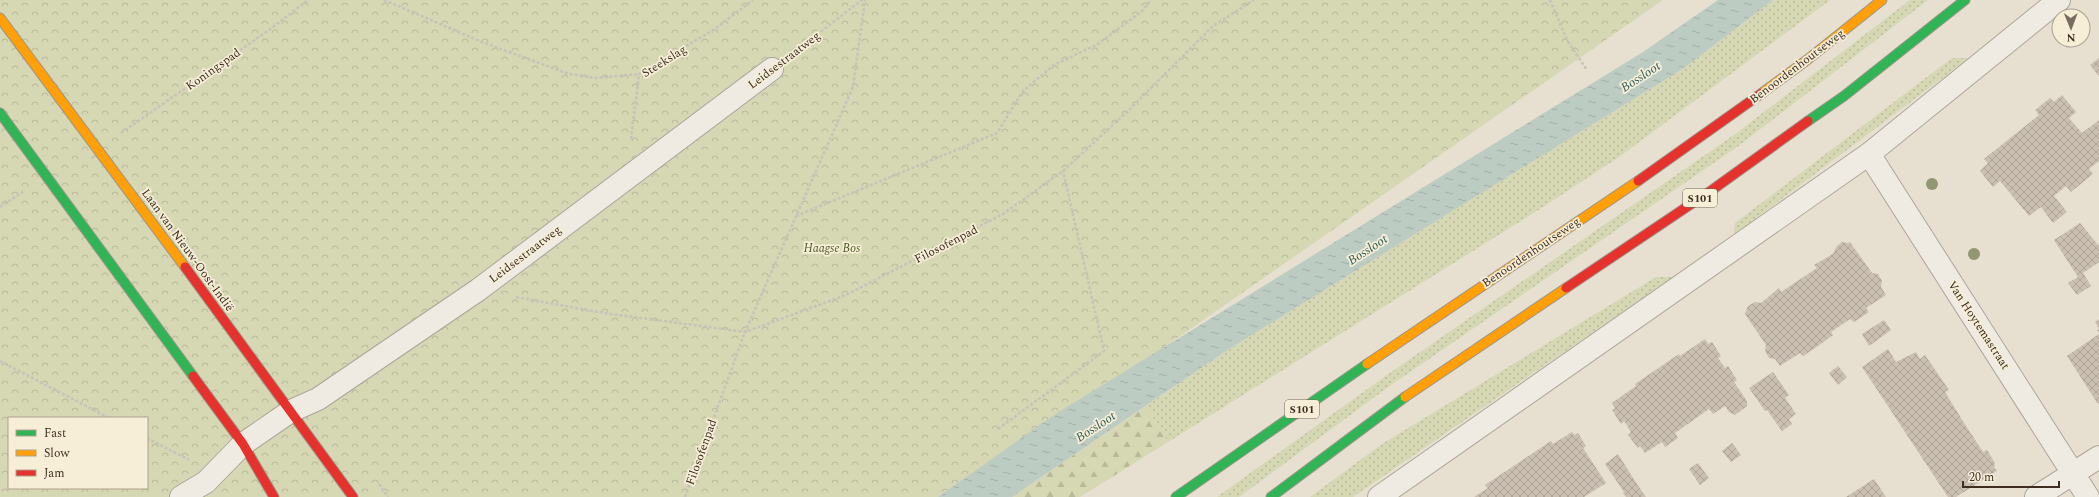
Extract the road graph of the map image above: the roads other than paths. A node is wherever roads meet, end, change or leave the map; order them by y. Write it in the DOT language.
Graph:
graph roads {
  1 [pos="1882,0"];
  2 [pos="1965,0"];
  3 [pos="2059,0"];
  4 [pos="0,18"];
  5 [pos="772,69"];
  6 [pos="0,113"];
  7 [pos="1869,154"];
  8 [pos="292,411"];
  9 [pos="243,444"];
  10 [pos="2099,457"];
  11 [pos="2074,473"];
  12 [pos="181,497"];
  13 [pos="274,497"];
  14 [pos="353,497"];
  15 [pos="1176,497"];
  16 [pos="1271,497"];
  17 [pos="1379,497"];
  18 [pos="2036,497"];
  19 [pos="2088,497"];
  1 -- 15 [label="main road, Benoordenhoutseweg / S101"];
  2 -- 16 [label="main road, S101"];
  3 -- 7 [label="street"];
  4 -- 8 [label="main road, Laan van Nieuw-Oost-Indië"];
  5 -- 8 [label="street, Leidsestraatweg"];
  6 -- 9 [label="main road"];
  7 -- 11 [label="street, Van Hoytemastraat"];
  7 -- 17 [label="street"];
  8 -- 9 [label="street, Leidsestraatweg"];
  8 -- 14 [label="main road, Laan van Nieuw-Oost-Indië"];
  9 -- 12 [label="street, Leidsestraatweg"];
  9 -- 13 [label="main road"];
  10 -- 11 [label="street"];
  11 -- 18 [label="street"];
  11 -- 19 [label="street, Van Hoytemastraat"];
}
